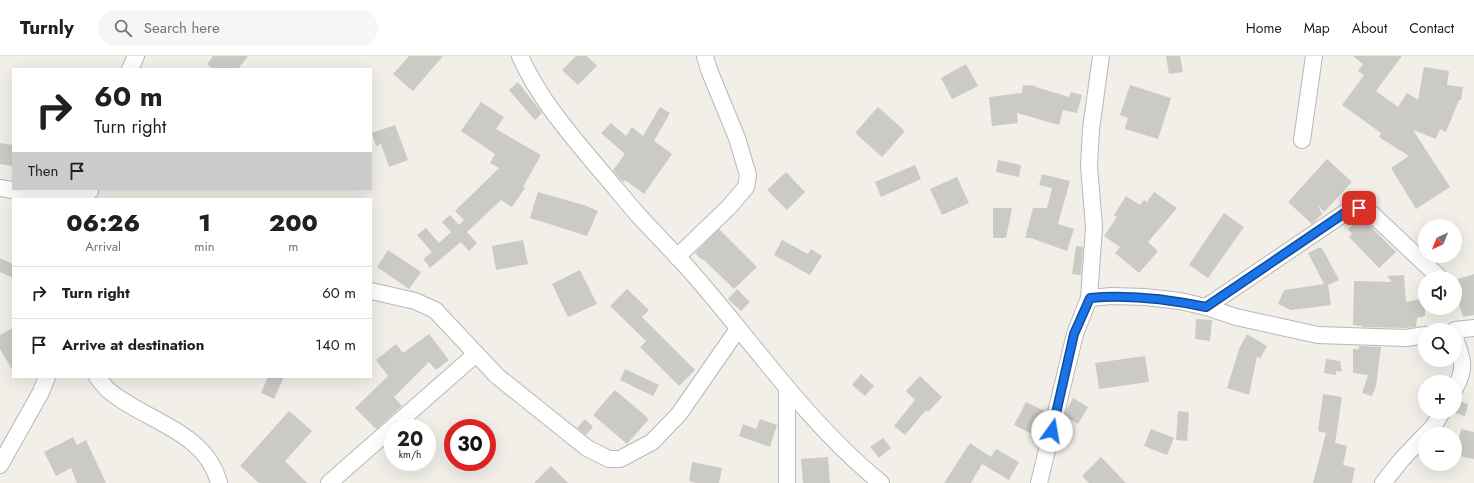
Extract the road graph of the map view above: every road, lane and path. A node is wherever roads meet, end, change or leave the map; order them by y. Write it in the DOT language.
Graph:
graph roads {
  1 [pos="136,56"];
  2 [pos="520,56"];
  3 [pos="705,56"];
  4 [pos="1101,56"];
  5 [pos="1314,56"];
  6 [pos="130,68"];
  7 [pos="1302,140"];
  8 [pos="0,188"];
  9 [pos="90,193"];
  10 [pos="677,257"];
  11 [pos="1433,271"];
  12 [pos="372,291"];
  13 [pos="1090,298"];
  14 [pos="1206,307"];
  15 [pos="1474,328"];
  16 [pos="738,329"];
  17 [pos="1462,329"];
  18 [pos="1418,336"];
  19 [pos="476,354"];
  20 [pos="1462,360"];
  21 [pos="1461,375"];
  22 [pos="47,378"];
  23 [pos="99,378"];
  24 [pos="787,390"];
  25 [pos="1418,443"];
  26 [pos="0,465"];
  27 [pos="219,483"];
  28 [pos="328,483"];
  29 [pos="787,483"];
  30 [pos="881,483"];
  31 [pos="1039,483"];
  32 [pos="1383,483"];
  1 -- 6 [label="street"];
  2 -- 10 [label="street"];
  3 -- 10 [label="street"];
  4 -- 13 [label="street"];
  5 -- 7 [label="street"];
  8 -- 9 [label="street"];
  10 -- 16 [label="street"];
  11 -- 14 [label="street"];
  12 -- 19 [label="street"];
  13 -- 14 [label="street"];
  13 -- 31 [label="street"];
  14 -- 18 [label="street"];
  15 -- 17 [label="street"];
  16 -- 19 [label="street"];
  16 -- 24 [label="street"];
  19 -- 28 [label="street"];
  20 -- 21 [label="street"];
  22 -- 26 [label="street"];
  23 -- 27 [label="street"];
  24 -- 29 [label="street"];
  24 -- 30 [label="street"];
  25 -- 32 [label="street"];
}
